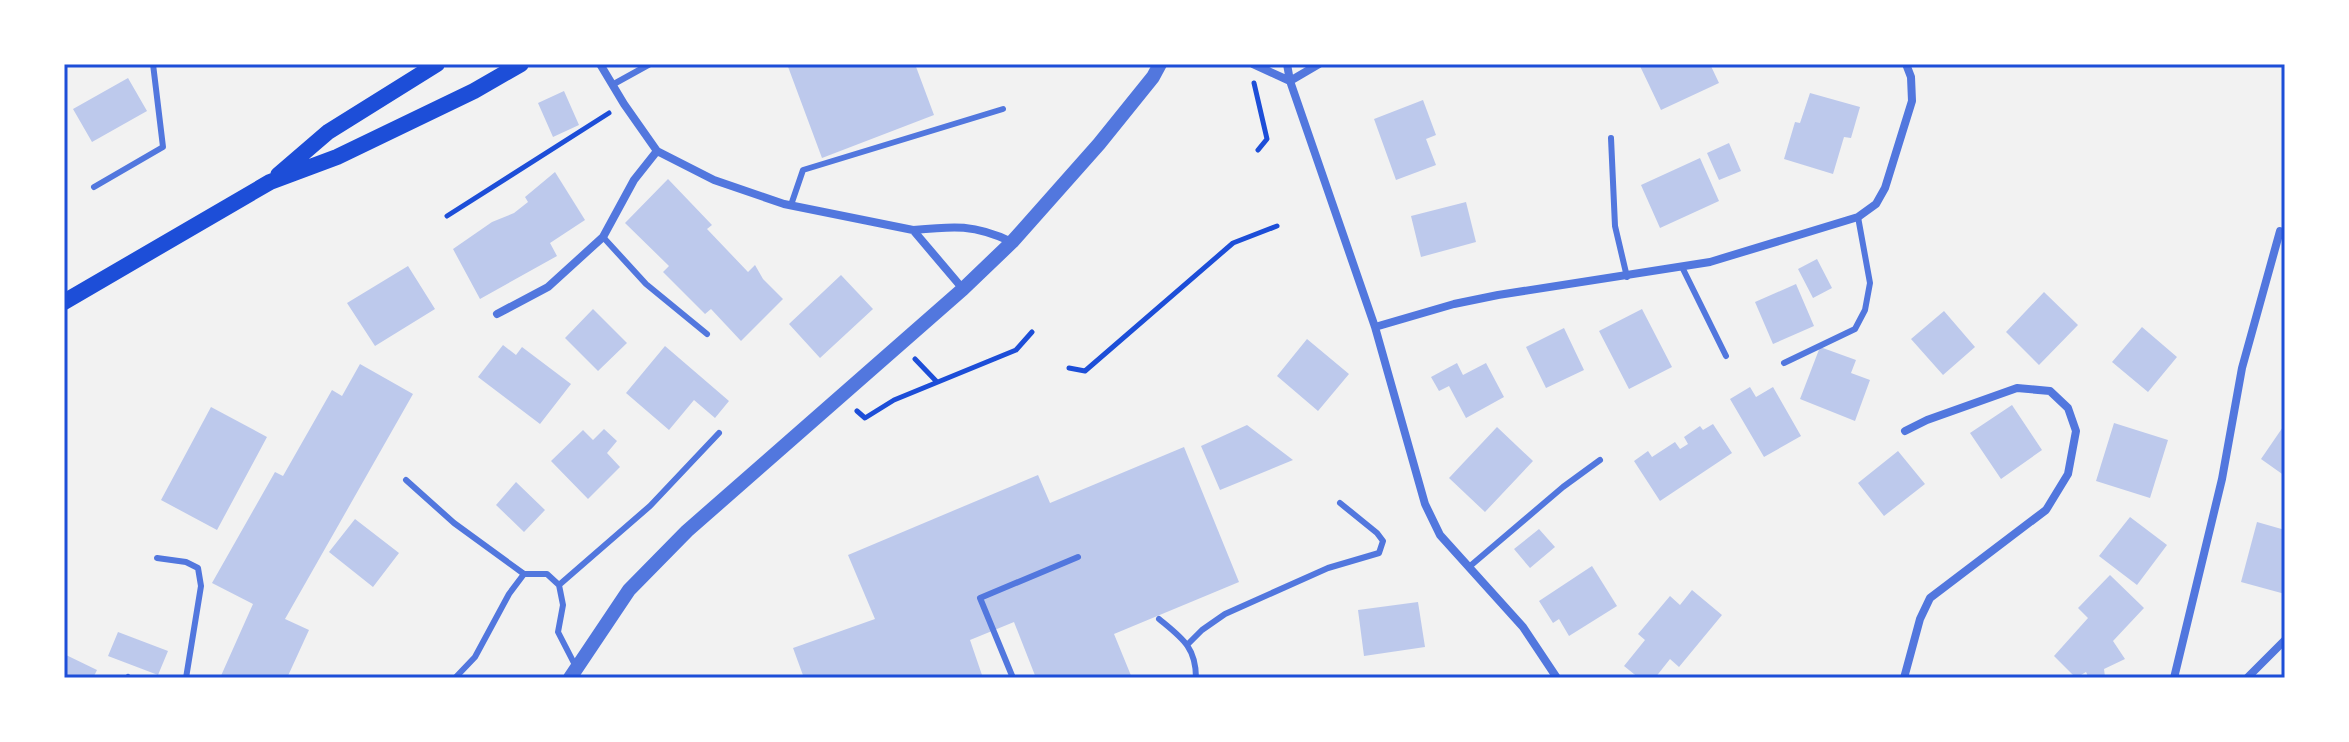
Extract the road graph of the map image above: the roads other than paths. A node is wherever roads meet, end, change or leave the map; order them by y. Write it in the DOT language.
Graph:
graph roads {
  1 [pos="153,64"];
  2 [pos="437,64"];
  3 [pos="521,64"];
  4 [pos="600,64"];
  5 [pos="650,64"];
  6 [pos="1160,64"];
  7 [pos="1253,64"];
  8 [pos="1287,64"];
  9 [pos="1319,64"];
  10 [pos="1906,64"];
  11 [pos="1290,81"];
  12 [pos="612,85"];
  13 [pos="1003,109"];
  14 [pos="1611,138"];
  15 [pos="657,151"];
  16 [pos="270,182"];
  17 [pos="94,187"];
  18 [pos="791,205"];
  19 [pos="1858,217"];
  20 [pos="913,230"];
  21 [pos="2280,231"];
  22 [pos="603,237"];
  23 [pos="1012,242"];
  24 [pos="1682,267"];
  25 [pos="1627,277"];
  26 [pos="963,289"];
  27 [pos="64,302"];
  28 [pos="497,314"];
  29 [pos="1375,327"];
  30 [pos="707,334"];
  31 [pos="1726,356"];
  32 [pos="1784,363"];
  33 [pos="1905,431"];
  34 [pos="719,433"];
  35 [pos="1600,460"];
  36 [pos="406,480"];
  37 [pos="1340,503"];
  38 [pos="1078,557"];
  39 [pos="157,558"];
  40 [pos="1469,567"];
  41 [pos="524,574"];
  42 [pos="559,585"];
  43 [pos="1159,619"];
  44 [pos="2285,640"];
  45 [pos="1188,644"];
  46 [pos="573,673"];
  47 [pos="186,678"];
  48 [pos="455,678"];
  49 [pos="1013,678"];
  50 [pos="1196,678"];
  51 [pos="1557,678"];
  52 [pos="1904,678"];
  53 [pos="2174,678"];
  54 [pos="2247,678"];
  1 -- 17 [label="lane"];
  2 -- 16 [label="main road"];
  3 -- 16 [label="main road"];
  4 -- 12 [label="street"];
  5 -- 12 [label="lane"];
  6 -- 23 [label="street"];
  7 -- 11 [label="street"];
  8 -- 11 [label="street"];
  9 -- 11 [label="street"];
  10 -- 19 [label="street"];
  11 -- 29 [label="street"];
  12 -- 15 [label="street"];
  13 -- 18 [label="lane"];
  14 -- 25 [label="lane"];
  15 -- 18 [label="street"];
  15 -- 22 [label="street"];
  16 -- 27 [label="main road"];
  18 -- 20 [label="street"];
  19 -- 24 [label="street"];
  19 -- 32 [label="lane"];
  20 -- 23 [label="street"];
  20 -- 26 [label="street"];
  21 -- 53 [label="street"];
  22 -- 28 [label="street"];
  22 -- 30 [label="lane"];
  23 -- 26 [label="street"];
  24 -- 25 [label="street"];
  24 -- 31 [label="lane"];
  25 -- 29 [label="street"];
  26 -- 46 [label="street"];
  29 -- 40 [label="street"];
  33 -- 52 [label="street"];
  34 -- 42 [label="lane"];
  35 -- 40 [label="lane"];
  36 -- 41 [label="lane"];
  37 -- 45 [label="lane"];
  38 -- 49 [label="lane"];
  39 -- 47 [label="lane"];
  40 -- 51 [label="street"];
  41 -- 42 [label="lane"];
  41 -- 48 [label="lane"];
  42 -- 46 [label="lane"];
  43 -- 45 [label="lane"];
  44 -- 54 [label="street"];
  45 -- 50 [label="lane"];
}
